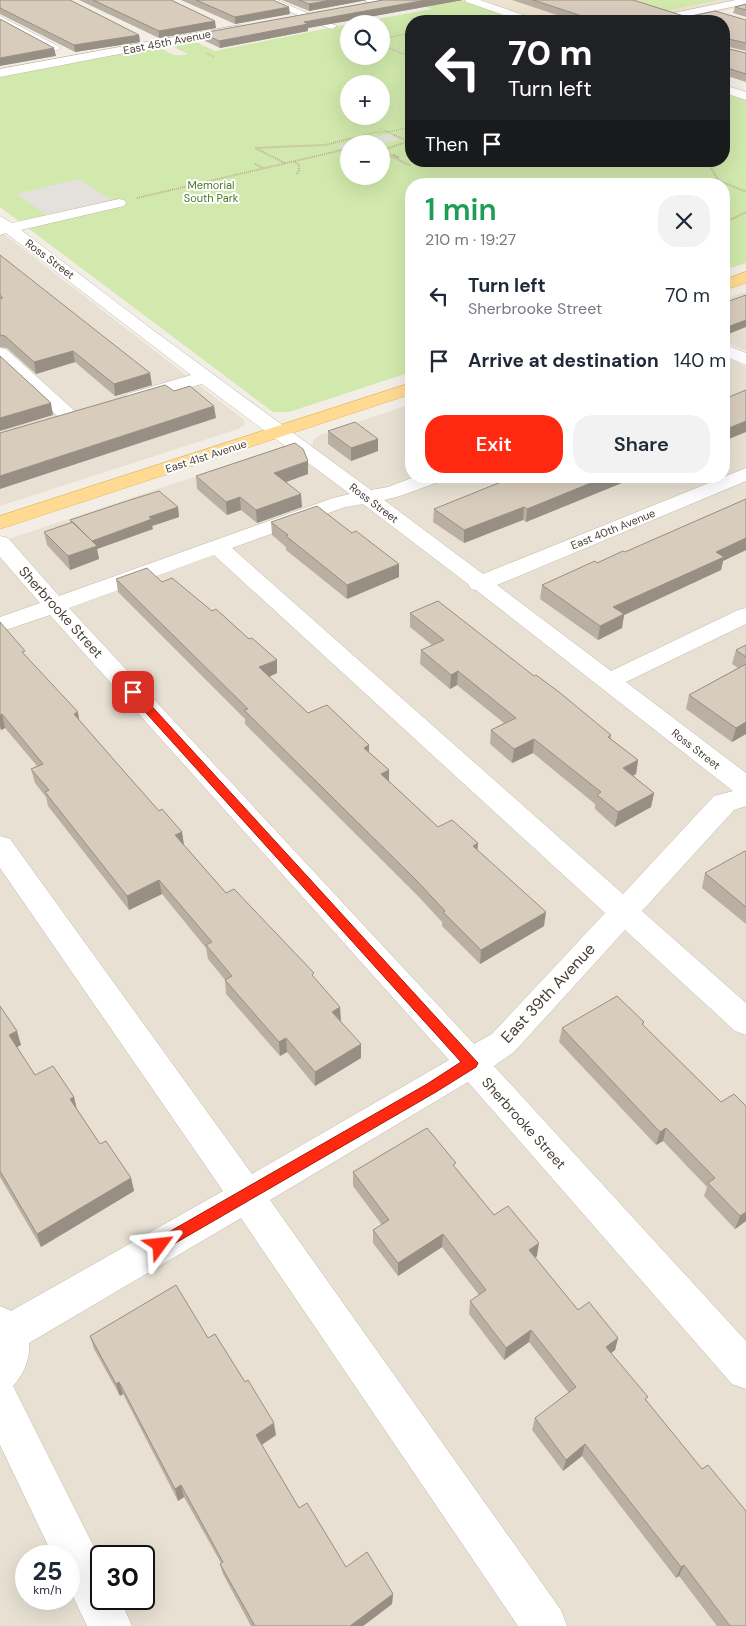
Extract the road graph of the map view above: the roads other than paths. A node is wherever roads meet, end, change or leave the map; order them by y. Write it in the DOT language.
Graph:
graph roads {
  1 [pos="268,0"];
  2 [pos="470,0"];
  3 [pos="746,1"];
  4 [pos="377,2"];
  5 [pos="358,7"];
  6 [pos="746,8"];
  7 [pos="330,12"];
  8 [pos="514,15"];
  9 [pos="679,15"];
  10 [pos="726,15"];
  11 [pos="308,16"];
  12 [pos="0,19"];
  13 [pos="211,19"];
  14 [pos="287,20"];
  15 [pos="252,26"];
  16 [pos="332,26"];
  17 [pos="234,30"];
  18 [pos="141,36"];
  19 [pos="158,44"];
  20 [pos="172,51"];
  21 [pos="75,59"];
  22 [pos="0,73"];
  23 [pos="730,91"];
  24 [pos="746,96"];
  25 [pos="119,203"];
  26 [pos="3,226"];
  27 [pos="746,277"];
  28 [pos="730,283"];
  29 [pos="730,352"];
  30 [pos="0,354"];
  31 [pos="746,360"];
  32 [pos="204,377"];
  33 [pos="405,390"];
  34 [pos="115,404"];
  35 [pos="70,417"];
  36 [pos="278,432"];
  37 [pos="746,474"];
  38 [pos="730,481"];
  39 [pos="417,483"];
  40 [pos="724,483"];
  41 [pos="367,498"];
  42 [pos="0,523"];
  43 [pos="0,543"];
  44 [pos="218,547"];
  45 [pos="479,584"];
  46 [pos="54,606"];
  47 [pos="746,615"];
  48 [pos="0,625"];
  49 [pos="609,681"];
  50 [pos="746,787"];
  51 [pos="746,796"];
  52 [pos="0,846"];
  53 [pos="623,913"];
  54 [pos="746,1022"];
  55 [pos="471,1063"];
  56 [pos="246,1196"];
  57 [pos="4,1330"];
  58 [pos="746,1370"];
  59 [pos="0,1372"];
  60 [pos="0,1401"];
  61 [pos="110,1626"];
  62 [pos="545,1626"];
  1 -- 11 [label="street"];
  2 -- 8 [label="street"];
  3 -- 9 [label="street"];
  4 -- 5 [label="street"];
  6 -- 10 [label="street"];
  7 -- 11 [label="street"];
  11 -- 14 [label="street"];
  11 -- 16 [label="street"];
  12 -- 21 [label="street"];
  13 -- 17 [label="street"];
  15 -- 17 [label="street, East 45th Avenue"];
  17 -- 19 [label="street, East 45th Avenue"];
  18 -- 19 [label="street"];
  19 -- 20 [label="street"];
  19 -- 21 [label="street, East 45th Avenue"];
  21 -- 22 [label="street, East 45th Avenue"];
  23 -- 24 [label="street"];
  25 -- 26 [label="street"];
  26 -- 32 [label="street, Ross Street"];
  27 -- 28 [label="main road"];
  29 -- 31 [label="street"];
  30 -- 35 [label="street"];
  32 -- 34 [label="street"];
  32 -- 36 [label="street, Ross Street"];
  33 -- 36 [label="main road, East 41st Avenue"];
  36 -- 41 [label="street, Ross Street"];
  36 -- 42 [label="main road, East 41st Avenue"];
  37 -- 38 [label="street, East 40th Avenue"];
  39 -- 41 [label="street"];
  40 -- 45 [label="street, East 40th Avenue"];
  41 -- 44 [label="street"];
  41 -- 45 [label="street, Ross Street"];
  43 -- 46 [label="street, Sherbrooke Street"];
  44 -- 46 [label="street"];
  44 -- 53 [label="street"];
  45 -- 49 [label="street, Ross Street"];
  46 -- 48 [label="street"];
  46 -- 55 [label="street, Sherbrooke Street"];
  47 -- 49 [label="street"];
  49 -- 50 [label="street, Ross Street"];
  51 -- 53 [label="street, East 39th Avenue"];
  52 -- 56 [label="street"];
  53 -- 54 [label="street"];
  53 -- 55 [label="street, East 39th Avenue"];
  55 -- 56 [label="street, East 39th Avenue"];
  55 -- 58 [label="street, Sherbrooke Street"];
  56 -- 57 [label="street, East 39th Avenue"];
  56 -- 62 [label="street"];
  57 -- 59 [label="street"];
  60 -- 61 [label="street"];
}
